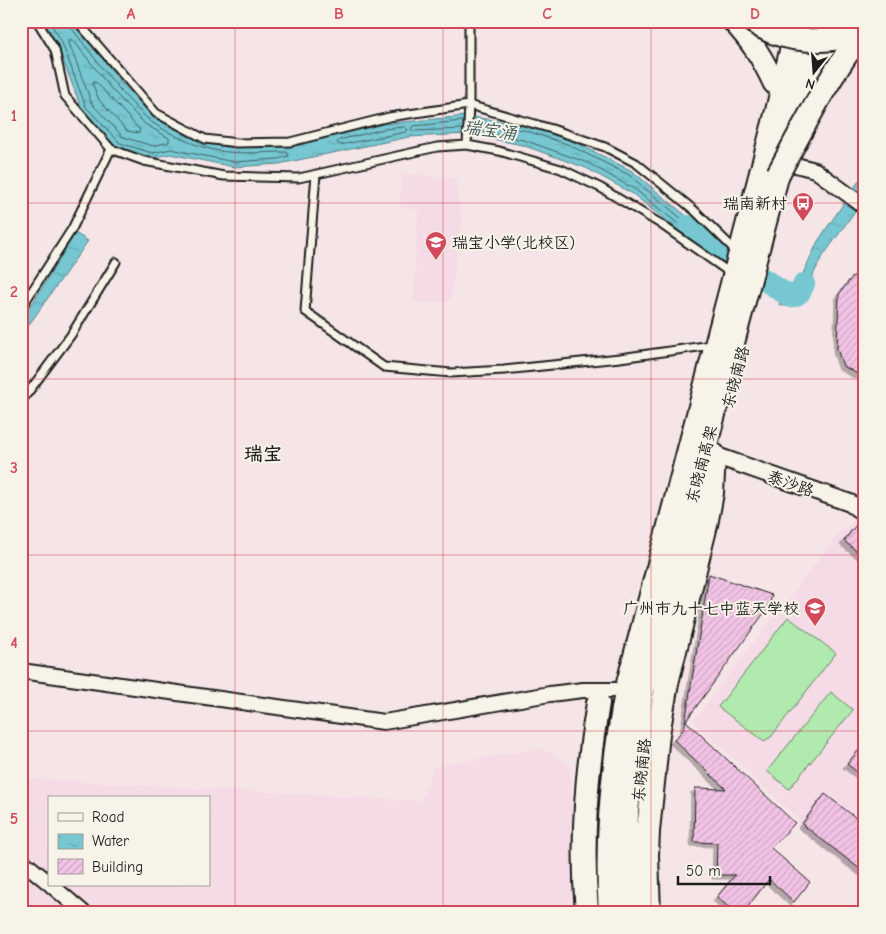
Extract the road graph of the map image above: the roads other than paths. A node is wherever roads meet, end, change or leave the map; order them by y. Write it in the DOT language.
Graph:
graph roads {
  1 [pos="37,21"];
  2 [pos="77,21"];
  3 [pos="469,21"];
  4 [pos="733,21"];
  5 [pos="752,21"];
  6 [pos="788,21"];
  7 [pos="798,21"];
  8 [pos="816,21"];
  9 [pos="828,21"];
  10 [pos="865,30"];
  11 [pos="774,83"];
  12 [pos="469,105"];
  13 [pos="467,145"];
  14 [pos="111,149"];
  15 [pos="785,169"];
  16 [pos="316,174"];
  17 [pos="865,208"];
  18 [pos="732,247"];
  19 [pos="116,262"];
  20 [pos="726,270"];
  21 [pos="21,308"];
  22 [pos="705,346"];
  23 [pos="21,402"];
  24 [pos="714,455"];
  25 [pos="865,514"];
  26 [pos="21,671"];
  27 [pos="618,690"];
  28 [pos="598,703"];
  29 [pos="21,860"];
  30 [pos="48,882"];
  31 [pos="52,886"];
  32 [pos="84,913"];
  33 [pos="587,913"];
  34 [pos="601,913"];
  35 [pos="610,913"];
  36 [pos="627,913"];
  37 [pos="637,913"];
  38 [pos="649,913"];
  1 -- 14 [label="lane"];
  2 -- 12 [label="lane"];
  3 -- 12 [label="lane"];
  4 -- 11 [label="main road"];
  5 -- 10 [label="highway, bridge"];
  6 -- 11 [label="main road, 东晓南路"];
  7 -- 35 [label="highway, 东晓南高架"];
  8 -- 15 [label="highway, 东晓南高架, bridge"];
  9 -- 15 [label="main road, 东晓南路"];
  10 -- 15 [label="highway, bridge"];
  11 -- 18 [label="main road, 东晓南路"];
  12 -- 13 [label="lane"];
  12 -- 18 [label="lane"];
  13 -- 16 [label="lane"];
  13 -- 20 [label="lane"];
  14 -- 16 [label="lane"];
  14 -- 21 [label="lane"];
  15 -- 17 [label="street"];
  15 -- 24 [label="main road, 东晓南路"];
  15 -- 36 [label="highway, 东晓南高架"];
  16 -- 22 [label="lane"];
  18 -- 20 [label="main road, 东晓南路"];
  19 -- 23 [label="lane"];
  20 -- 22 [label="main road, 东晓南路"];
  22 -- 27 [label="main road, 东晓南路"];
  24 -- 25 [label="street, 泰沙路"];
  24 -- 37 [label="main road, 东晓南路"];
  24 -- 38 [label="highway"];
  26 -- 27 [label="street"];
  27 -- 34 [label="main road, 东晓南路"];
  28 -- 33 [label="highway"];
  29 -- 30 [label="street"];
  31 -- 32 [label="street"];
}
